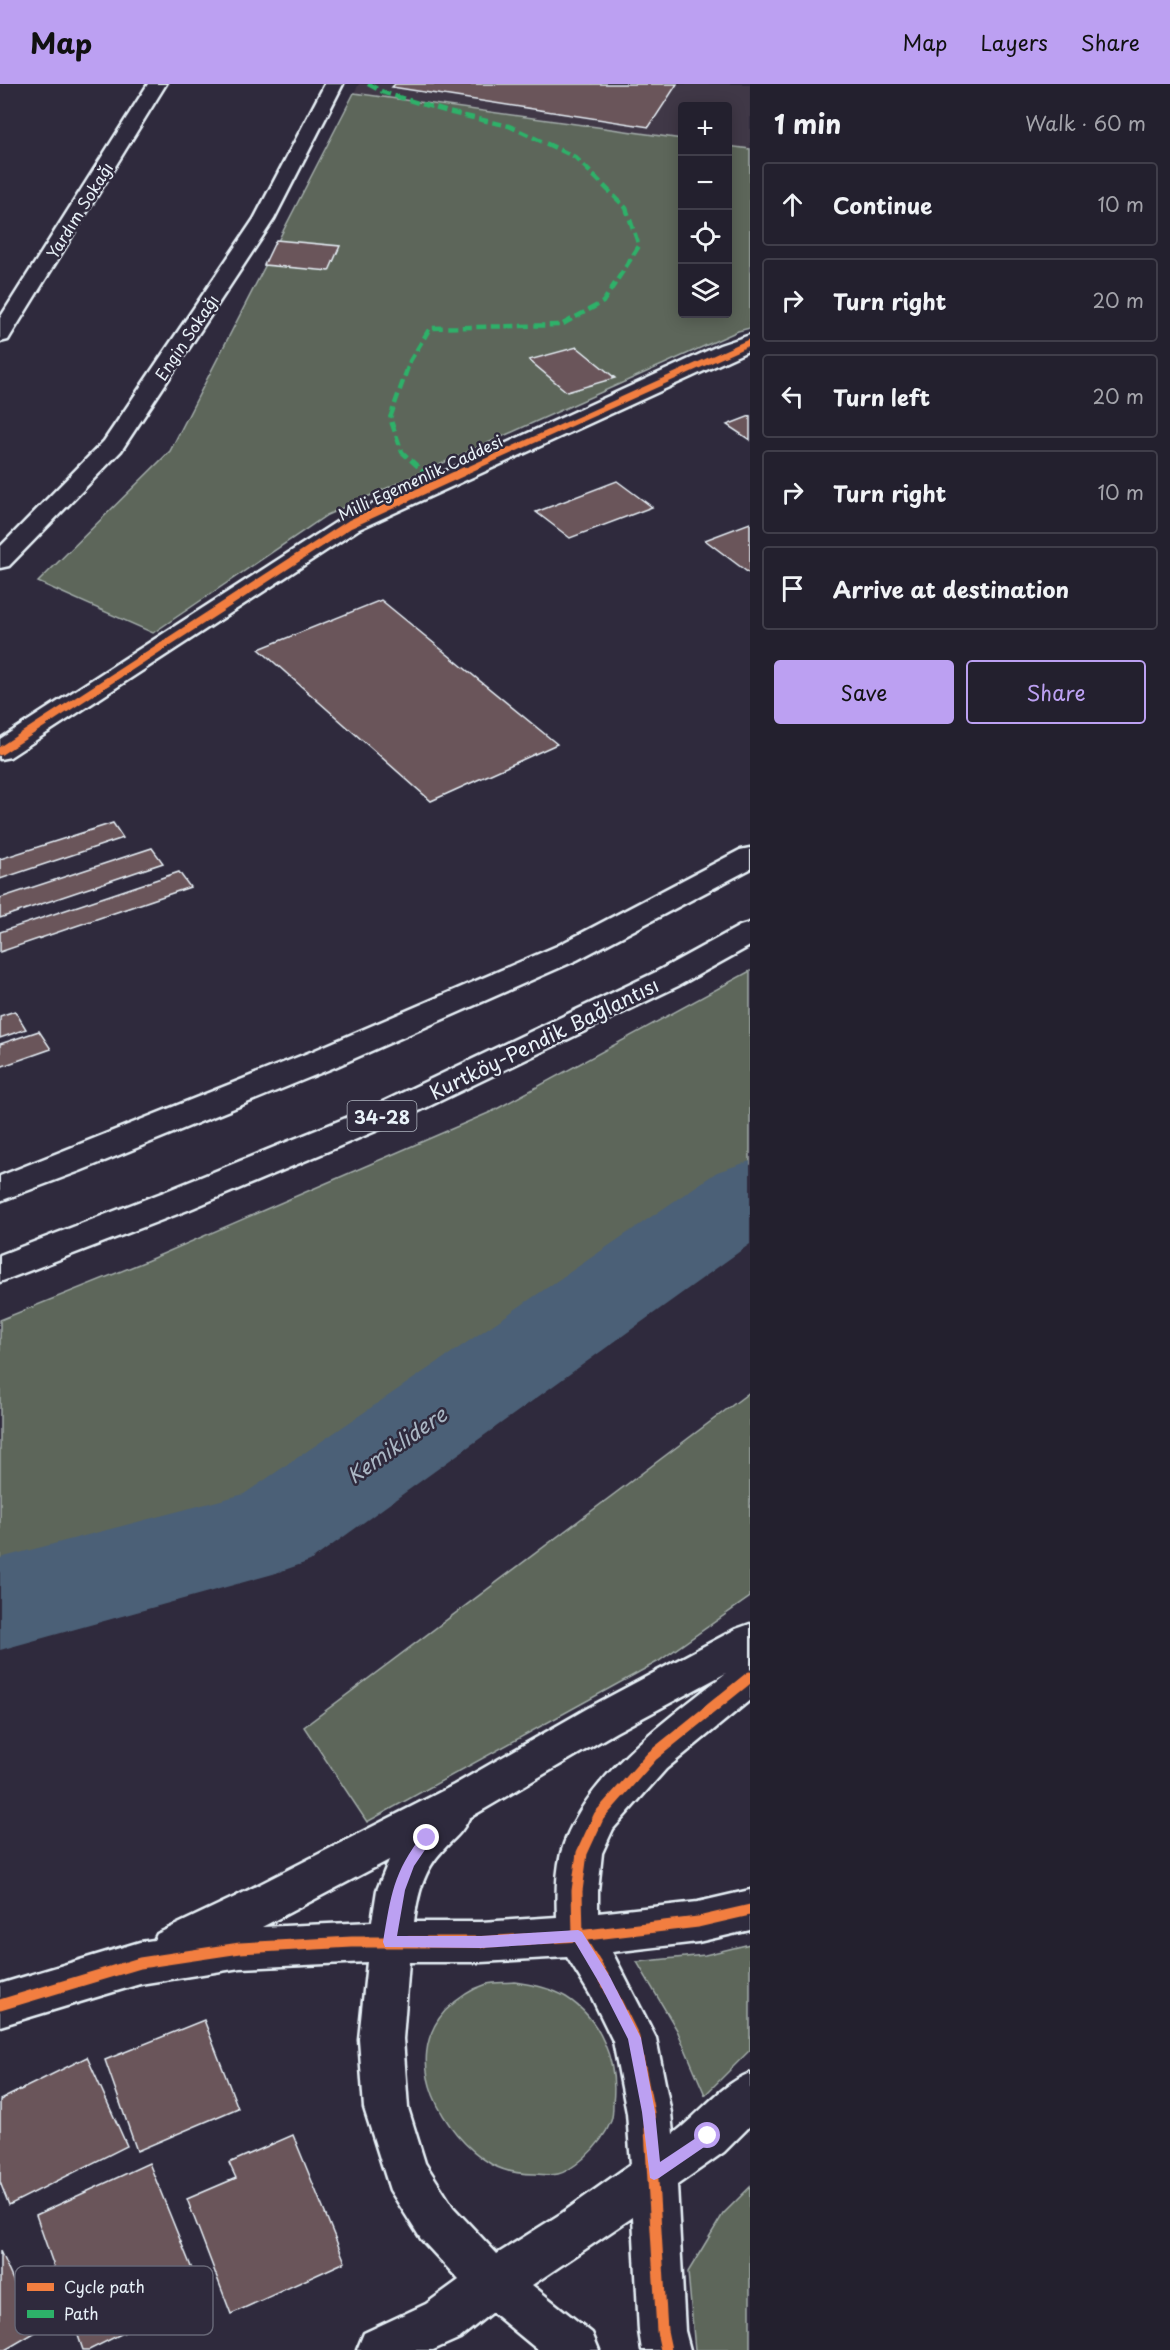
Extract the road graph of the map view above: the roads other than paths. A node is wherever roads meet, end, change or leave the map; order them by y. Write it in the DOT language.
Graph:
graph roads {
  1 [pos="157,84"];
  2 [pos="334,84"];
  3 [pos="0,335"];
  4 [pos="750,342"];
  5 [pos="0,561"];
  6 [pos="0,751"];
  7 [pos="750,857"];
  8 [pos="750,933"];
  9 [pos="0,1189"];
  10 [pos="0,1269"];
  11 [pos="750,1641"];
  12 [pos="750,1677"];
  13 [pos="468,1798"];
  14 [pos="750,1910"];
  15 [pos="578,1936"];
  16 [pos="390,1942"];
  17 [pos="140,1963"];
  18 [pos="0,2005"];
  19 [pos="750,2095"];
  20 [pos="654,2174"];
  21 [pos="493,2283"];
  22 [pos="381,2350"];
  23 [pos="575,2350"];
  24 [pos="666,2350"];
  1 -- 3 [label="main road, Yardım Sokağı"];
  2 -- 5 [label="main road, Engin Sokağı"];
  4 -- 6 [label="main road, Milli Egemenlik Caddesi"];
  7 -- 9 [label="main road"];
  8 -- 10 [label="main road, Kurtköy-Pendik Bağlantısı / 34-28"];
  11 -- 13 [label="main road"];
  12 -- 15 [label="main road"];
  13 -- 16 [label="main road"];
  13 -- 17 [label="main road"];
  14 -- 15 [label="main road"];
  15 -- 16 [label="main road"];
  15 -- 20 [label="main road"];
  16 -- 17 [label="main road"];
  16 -- 21 [label="main road"];
  17 -- 18 [label="main road"];
  19 -- 20 [label="main road"];
  20 -- 21 [label="main road"];
  20 -- 24 [label="main road"];
  21 -- 22 [label="main road"];
  21 -- 23 [label="main road"];
}
